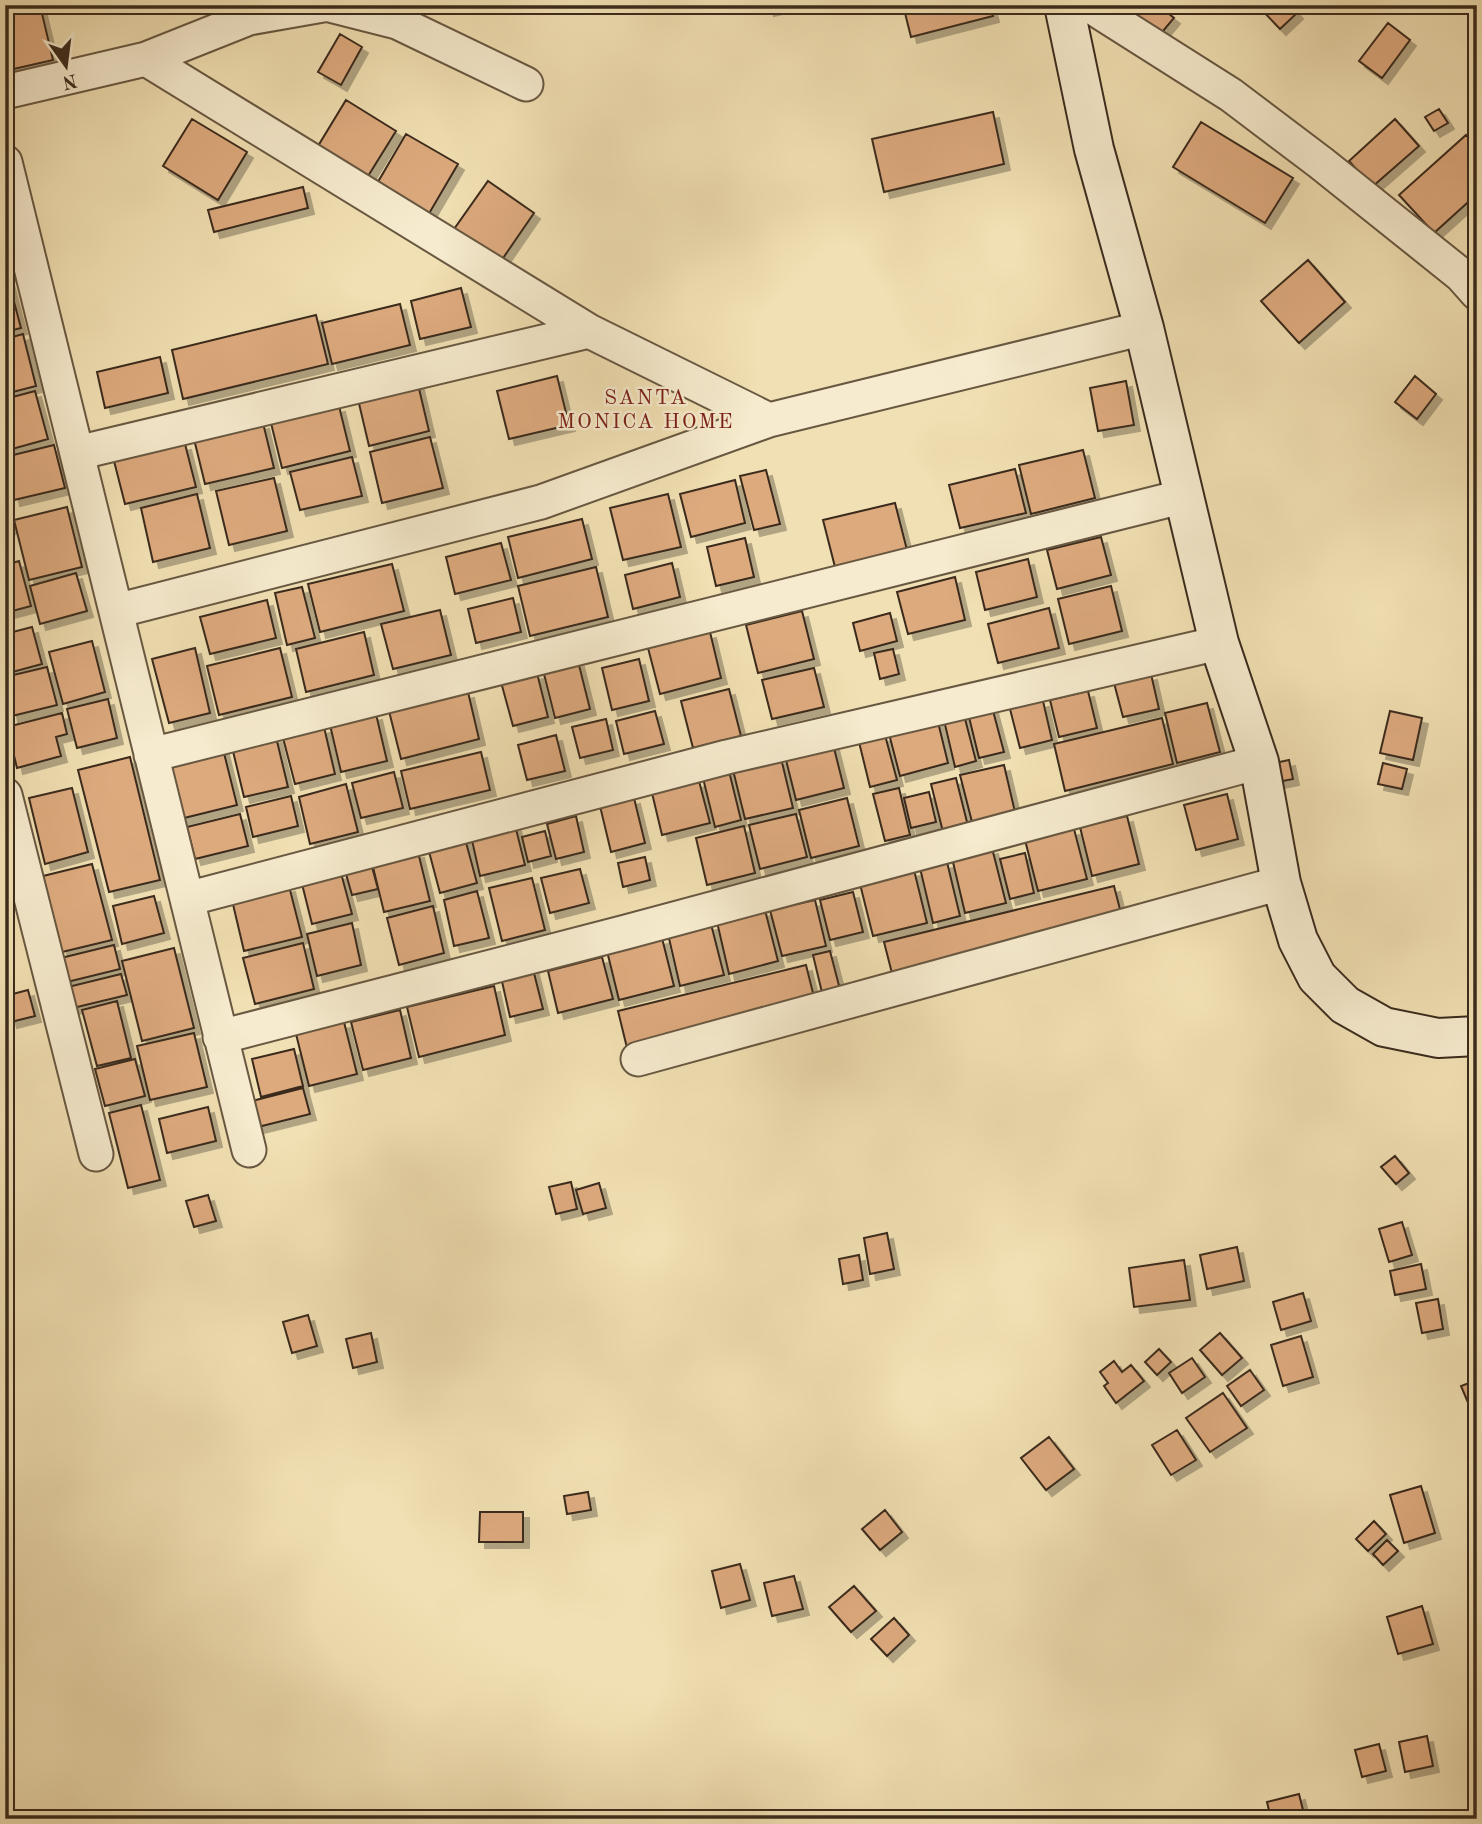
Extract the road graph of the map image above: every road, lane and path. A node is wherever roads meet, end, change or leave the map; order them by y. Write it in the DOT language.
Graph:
graph roads {
  1 [pos="323,5"];
  2 [pos="330,5"];
  3 [pos="1064,5"];
  4 [pos="1088,5"];
  5 [pos="146,59"];
  6 [pos="526,83"];
  7 [pos="5,92"];
  8 [pos="5,162"];
  9 [pos="1477,293"];
  10 [pos="1144,328"];
  11 [pos="589,331"];
  12 [pos="769,420"];
  13 [pos="77,453"];
  14 [pos="1185,496"];
  15 [pos="116,611"];
  16 [pos="1219,643"];
  17 [pos="151,755"];
  18 [pos="1259,762"];
  19 [pos="5,795"];
  20 [pos="1281,883"];
  21 [pos="187,899"];
  22 [pos="1477,1036"];
  23 [pos="220,1037"];
  24 [pos="638,1059"];
  25 [pos="249,1150"];
  26 [pos="96,1154"];
  1 -- 5 [label="street"];
  2 -- 6 [label="street"];
  3 -- 10 [label="street"];
  4 -- 9 [label="street"];
  5 -- 7 [label="street"];
  5 -- 11 [label="street"];
  8 -- 13 [label="street"];
  10 -- 12 [label="street"];
  10 -- 14 [label="street"];
  11 -- 12 [label="street"];
  11 -- 13 [label="street"];
  12 -- 15 [label="street"];
  13 -- 15 [label="street"];
  14 -- 16 [label="street"];
  14 -- 17 [label="street"];
  15 -- 17 [label="street"];
  16 -- 18 [label="street"];
  16 -- 21 [label="street"];
  17 -- 21 [label="street"];
  18 -- 20 [label="street"];
  18 -- 23 [label="street"];
  19 -- 26 [label="street"];
  20 -- 22 [label="street"];
  20 -- 24 [label="street"];
  21 -- 23 [label="street"];
  23 -- 25 [label="street"];
}
